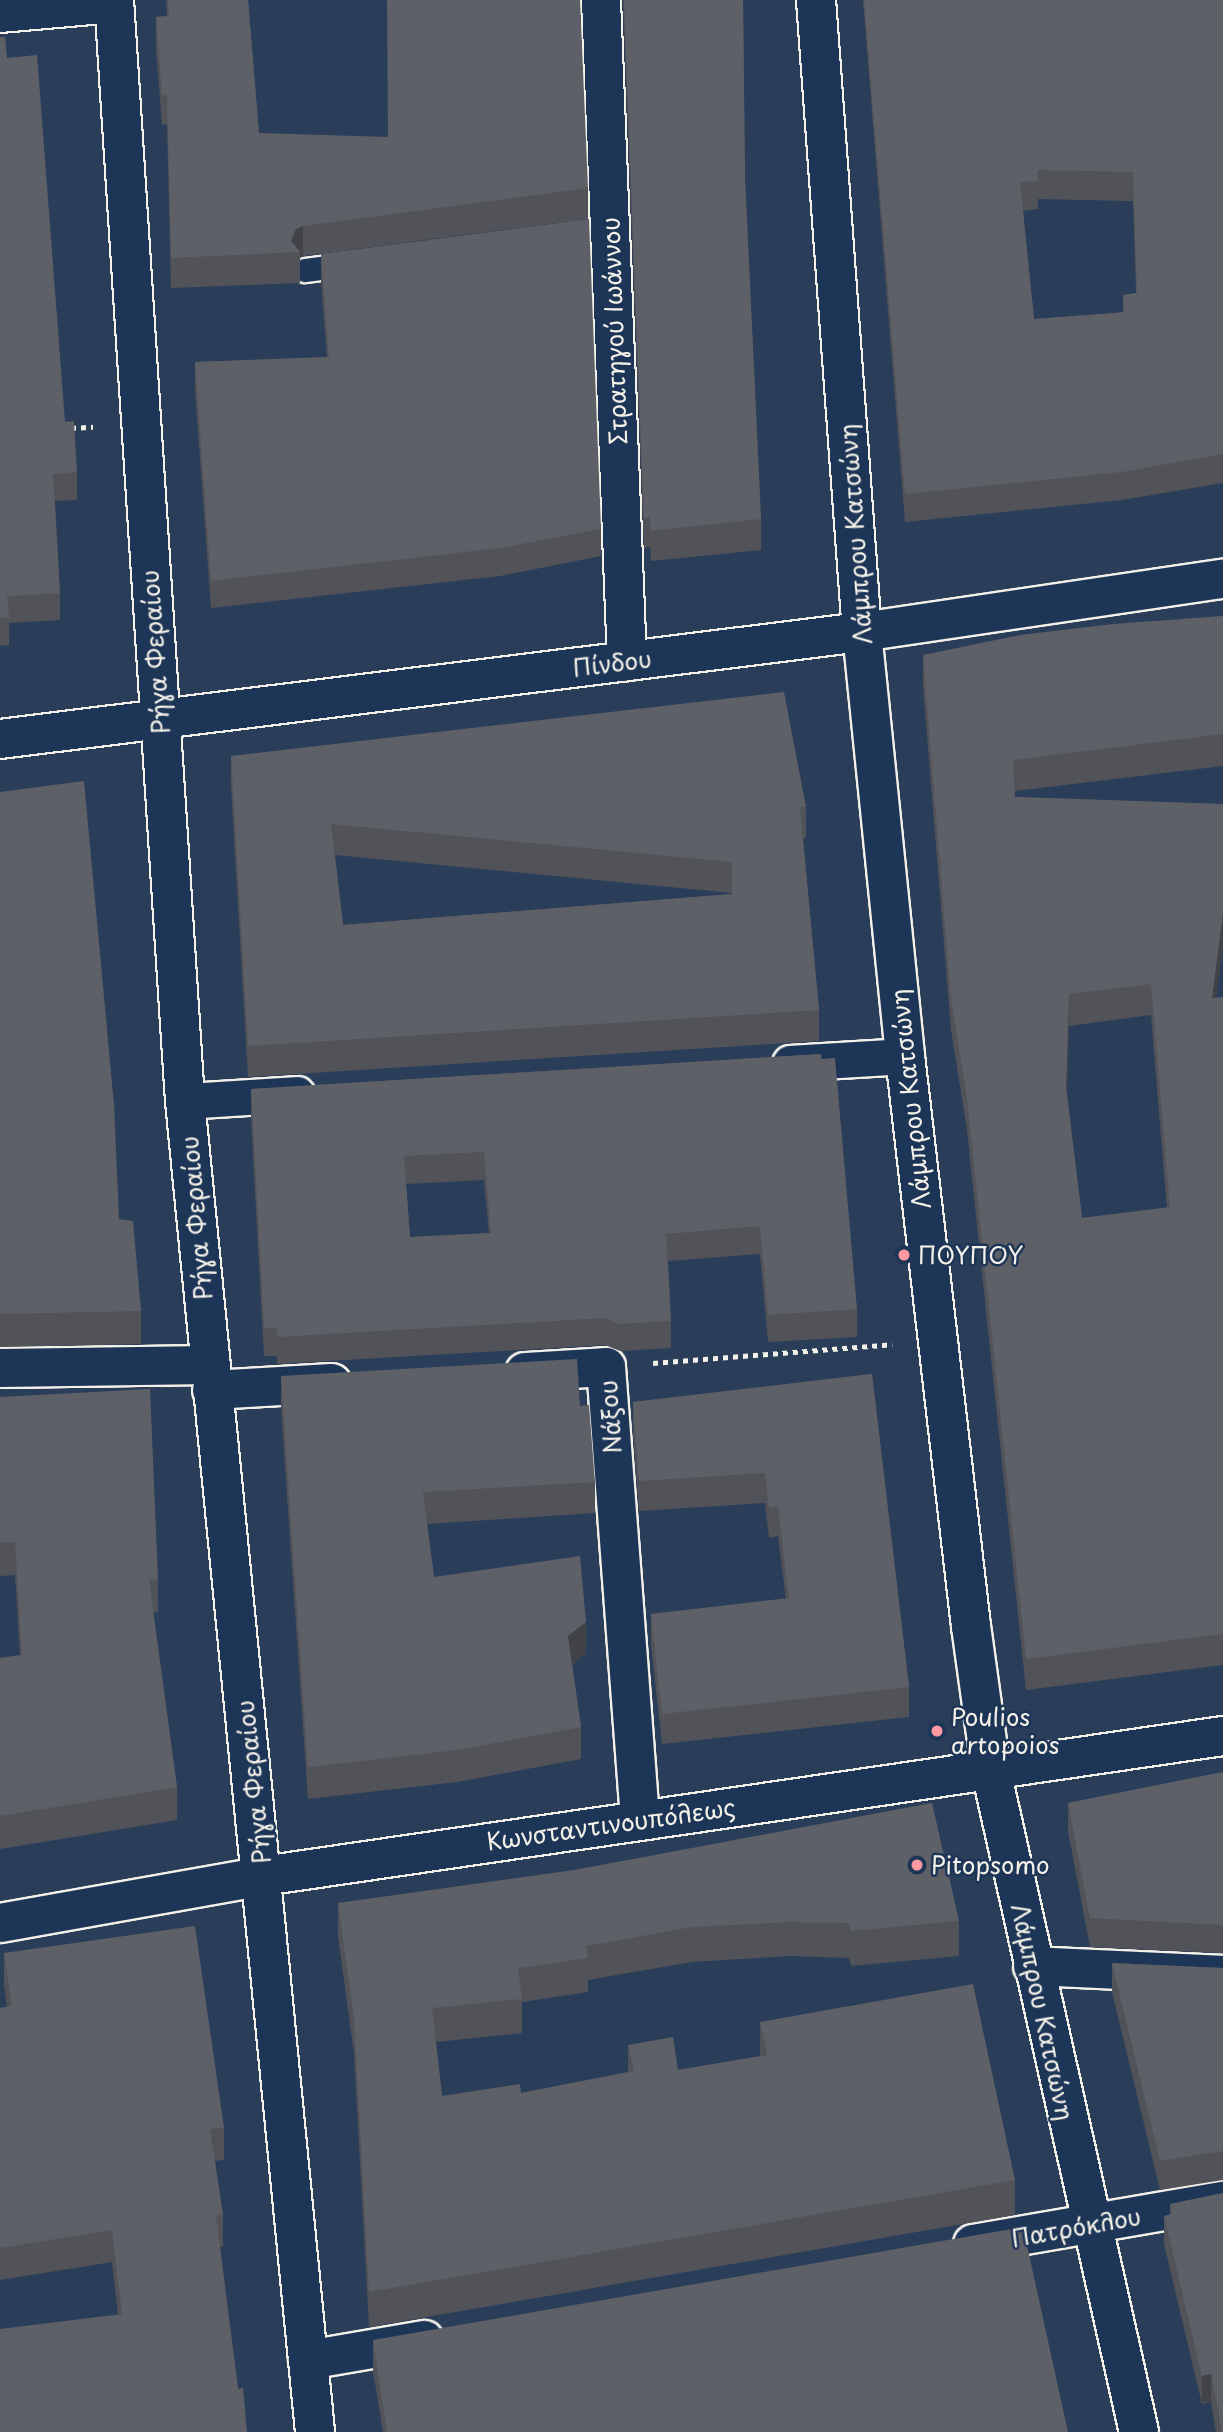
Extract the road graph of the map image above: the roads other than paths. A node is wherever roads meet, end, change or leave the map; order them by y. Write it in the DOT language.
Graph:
graph roads {
  1 [pos="601,0"];
  2 [pos="816,0"];
  3 [pos="114,2"];
  4 [pos="0,13"];
  5 [pos="374,261"];
  6 [pos="304,270"];
  7 [pos="1223,579"];
  8 [pos="862,632"];
  9 [pos="627,662"];
  10 [pos="159,718"];
  11 [pos="0,739"];
  12 [pos="905,1056"];
  13 [pos="752,1066"];
  14 [pos="324,1092"];
  15 [pos="186,1101"];
  16 [pos="0,1368"];
  17 [pos="483,1374"];
  18 [pos="210,1378"];
  19 [pos="375,1380"];
  20 [pos="1223,1736"];
  21 [pos="991,1771"];
  22 [pos="640,1819"];
  23 [pos="263,1876"];
  24 [pos="0,1923"];
  25 [pos="1033,1966"];
  26 [pos="1223,1975"];
  27 [pos="1223,2202"];
  28 [pos="1091,2224"];
  29 [pos="940,2250"];
  30 [pos="459,2334"];
  31 [pos="308,2360"];
  32 [pos="315,2432"];
  33 [pos="1139,2432"];
  1 -- 9 [label="street, Στρατηγού Ιωάννου"];
  2 -- 8 [label="street, Λάμπρου Κατσώνη"];
  3 -- 4 [label="street"];
  3 -- 10 [label="street, Ρήγα Φεραίου"];
  5 -- 6 [label="lane"];
  7 -- 8 [label="street, Πίνδου"];
  8 -- 9 [label="street, Πίνδου"];
  8 -- 12 [label="street, Λάμπρου Κατσώνη"];
  9 -- 10 [label="street, Πίνδου"];
  10 -- 11 [label="street, Πίνδου"];
  10 -- 15 [label="street, Ρήγα Φεραίου"];
  12 -- 13 [label="street"];
  12 -- 21 [label="street, Λάμπρου Κατσώνη"];
  14 -- 15 [label="street"];
  15 -- 18 [label="street, Ρήγα Φεραίου"];
  16 -- 18 [label="street"];
  17 -- 22 [label="street, Νάξου"];
  18 -- 19 [label="street"];
  18 -- 23 [label="street, Ρήγα Φεραίου"];
  20 -- 21 [label="street, Κωνσταντινουπόλεως"];
  21 -- 22 [label="street, Κωνσταντινουπόλεως"];
  21 -- 25 [label="street, Λάμπρου Κατσώνη"];
  22 -- 23 [label="street, Κωνσταντινουπόλεως"];
  23 -- 24 [label="street, Κωνσταντινουπόλεως"];
  23 -- 31 [label="street, Ρήγα Φεραίου"];
  25 -- 26 [label="street"];
  25 -- 28 [label="street, Λάμπρου Κατσώνη"];
  27 -- 28 [label="street, Πατρόκλου"];
  28 -- 29 [label="street, Πατρόκλου"];
  28 -- 33 [label="street, Λάμπρου Κατσώνη"];
  30 -- 31 [label="street"];
  31 -- 32 [label="street, Ρήγα Φεραίου"];
}
